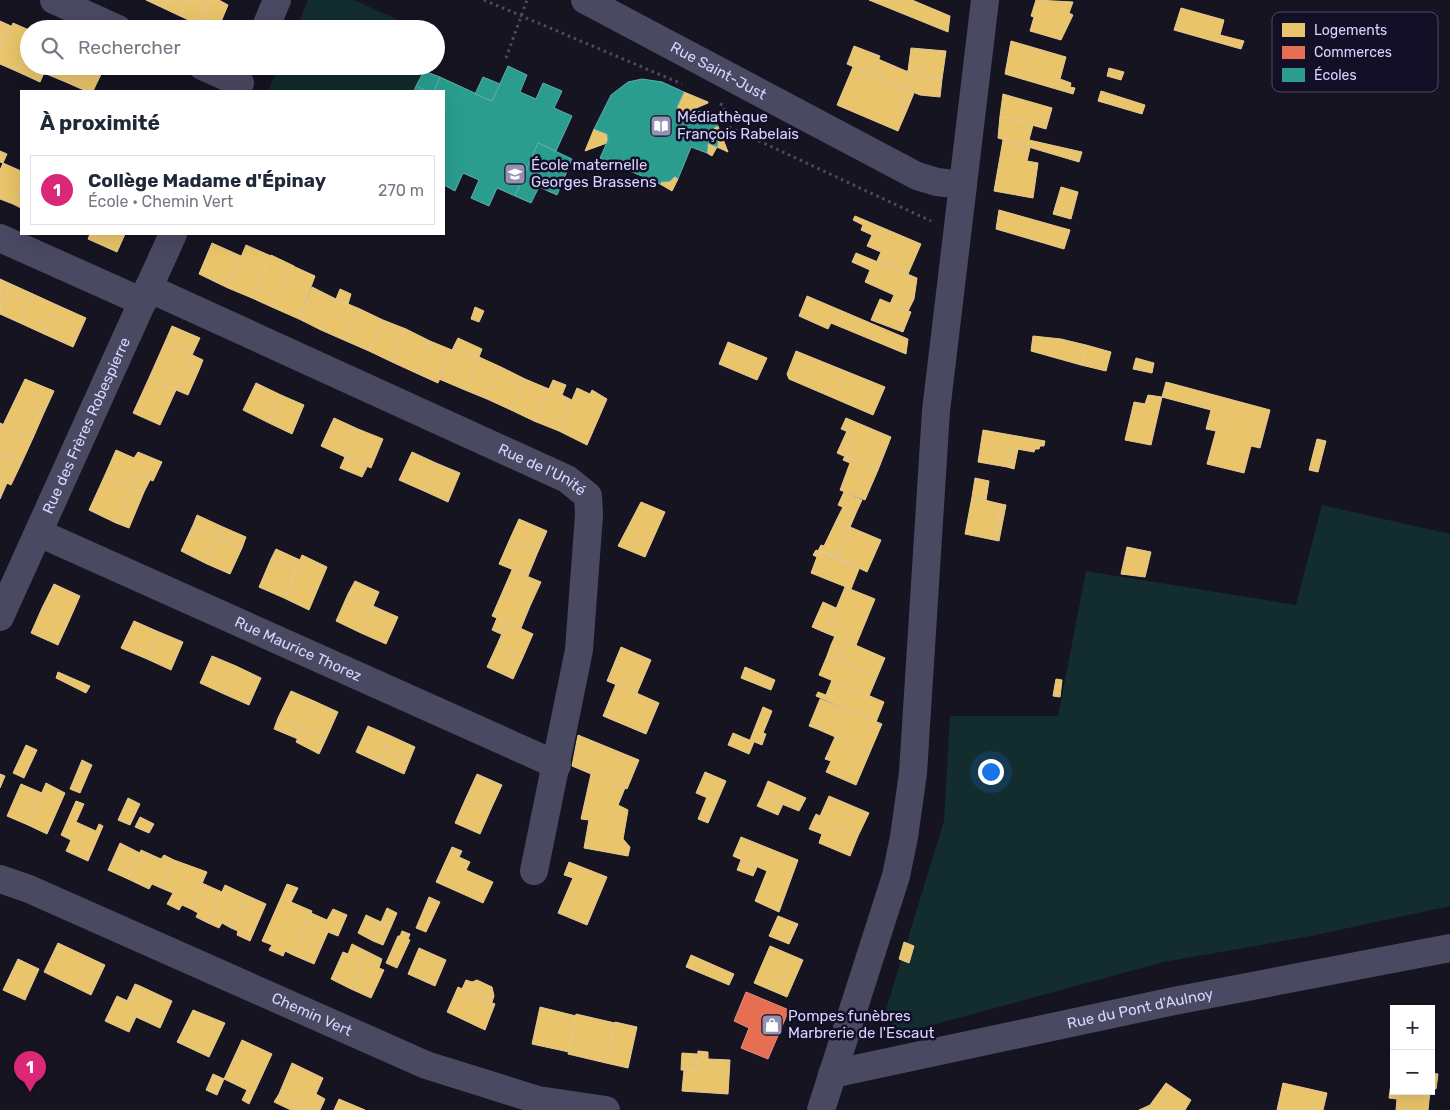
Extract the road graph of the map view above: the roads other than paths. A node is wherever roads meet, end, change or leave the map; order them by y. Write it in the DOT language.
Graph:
graph roads {
  1 [pos="54,0"];
  2 [pos="278,0"];
  3 [pos="585,0"];
  4 [pos="985,0"];
  5 [pos="98,20"];
  6 [pos="269,20"];
  7 [pos="228,75"];
  8 [pos="242,80"];
  9 [pos="950,184"];
  10 [pos="173,235"];
  11 [pos="0,238"];
  12 [pos="146,295"];
  13 [pos="38,533"];
  14 [pos="0,617"];
  15 [pos="556,765"];
  16 [pos="534,871"];
  17 [pos="0,874"];
  18 [pos="0,879"];
  19 [pos="29,889"];
  20 [pos="1450,948"];
  21 [pos="832,1074"];
  22 [pos="606,1110"];
  23 [pos="821,1110"];
  1 -- 5 [label="street"];
  2 -- 6 [label="street"];
  3 -- 9 [label="street, Rue Saint-Just"];
  4 -- 9 [label="street"];
  7 -- 8 [label="street"];
  9 -- 21 [label="street"];
  10 -- 12 [label="street, Rue des Frères Robespierre"];
  11 -- 12 [label="street"];
  12 -- 13 [label="street, Rue des Frères Robespierre"];
  12 -- 15 [label="street, Rue de l'Unité"];
  13 -- 14 [label="street, Rue des Frères Robespierre"];
  13 -- 15 [label="street, Rue Maurice Thorez"];
  15 -- 16 [label="street, Rue de l'Unité"];
  17 -- 19 [label="street, Chemin Vert"];
  18 -- 19 [label="street, Chemin Vert"];
  19 -- 22 [label="street, Chemin Vert"];
  20 -- 21 [label="street, Rue du Pont d'Aulnoy"];
  21 -- 23 [label="street"];
}
